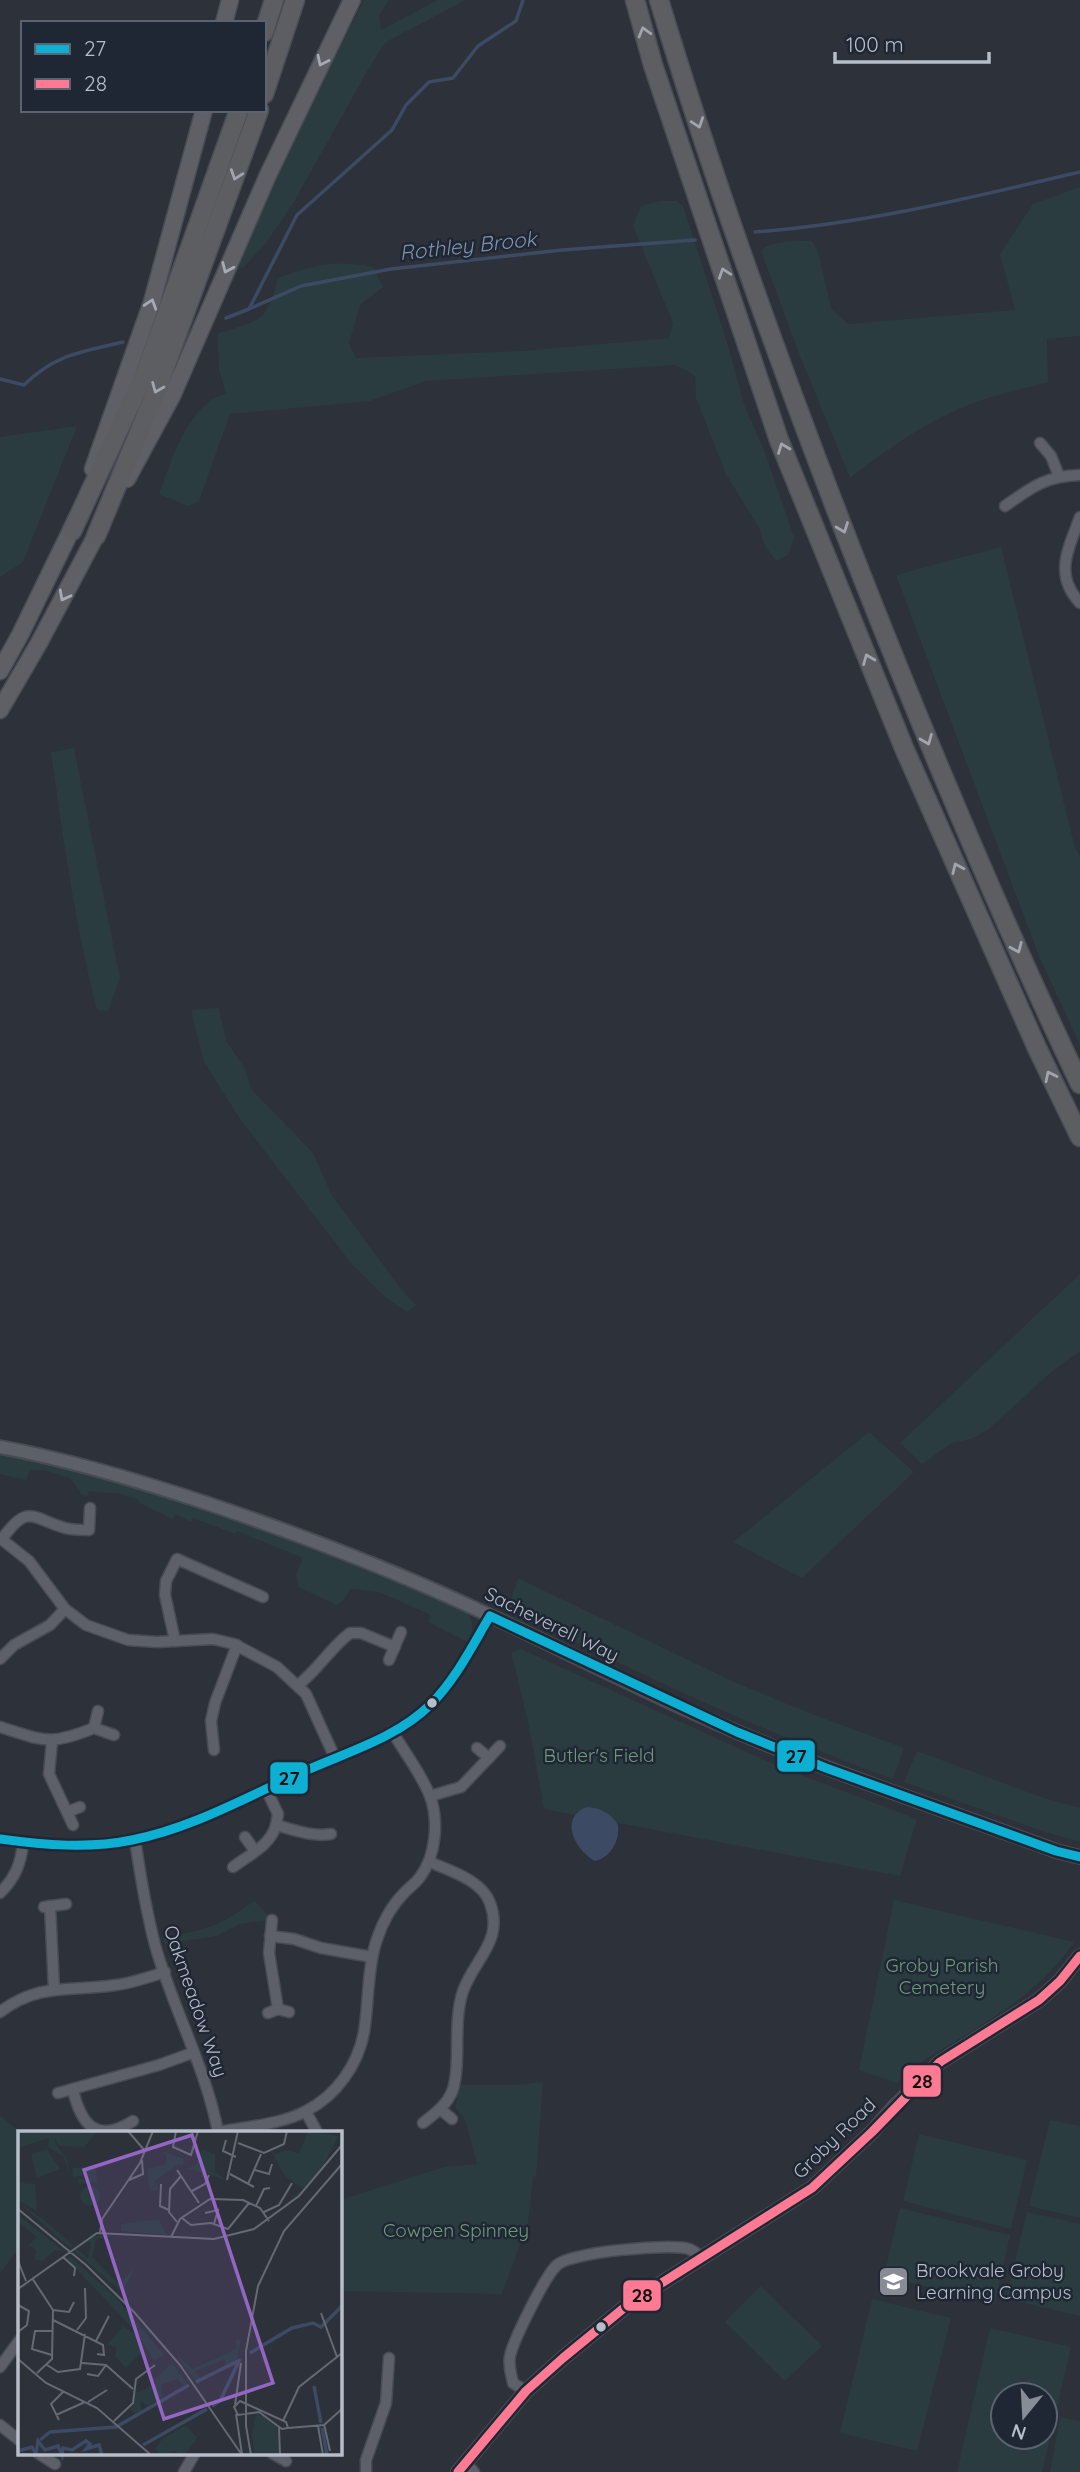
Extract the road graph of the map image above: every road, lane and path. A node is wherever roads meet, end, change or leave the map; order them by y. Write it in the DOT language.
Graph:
graph roads {
  1 [pos="230,0"];
  2 [pos="274,0"];
  3 [pos="295,0"];
  4 [pos="352,0"];
  5 [pos="635,0"];
  6 [pos="659,0"];
  7 [pos="225,21"];
  8 [pos="266,26"];
  9 [pos="266,88"];
  10 [pos="203,112"];
  11 [pos="238,112"];
  12 [pos="258,112"];
  13 [pos="1040,443"];
  14 [pos="1080,475"];
  15 [pos="1059,476"];
  16 [pos="1005,506"];
  17 [pos="1080,517"];
  18 [pos="72,531"];
  19 [pos="96,536"];
  20 [pos="1080,603"];
  21 [pos="0,671"];
  22 [pos="0,710"];
  23 [pos="1080,1084"];
  24 [pos="1080,1137"];
  25 [pos="0,1447"];
  26 [pos="90,1508"];
  27 [pos="1,1538"];
  28 [pos="263,1597"];
  29 [pos="65,1609"];
  30 [pos="490,1616"];
  31 [pos="401,1632"];
  32 [pos="175,1641"];
  33 [pos="237,1645"];
  34 [pos="395,1647"];
  35 [pos="0,1659"];
  36 [pos="389,1660"];
  37 [pos="298,1685"];
  38 [pos="98,1711"];
  39 [pos="0,1727"];
  40 [pos="94,1728"];
  41 [pos="392,1731"];
  42 [pos="114,1735"];
  43 [pos="52,1741"];
  44 [pos="500,1746"];
  45 [pos="477,1748"];
  46 [pos="214,1750"];
  47 [pos="335,1758"];
  48 [pos="489,1758"];
  49 [pos="266,1789"];
  50 [pos="430,1796"];
  51 [pos="80,1807"];
  52 [pos="67,1812"];
  53 [pos="73,1825"];
  54 [pos="276,1825"];
  55 [pos="331,1834"];
  56 [pos="245,1836"];
  57 [pos="0,1839"];
  58 [pos="135,1839"];
  59 [pos="23,1843"];
  60 [pos="255,1851"];
  61 [pos="1080,1857"];
  62 [pos="430,1863"];
  63 [pos="233,1867"];
  64 [pos="0,1893"];
  65 [pos="66,1904"];
  66 [pos="272,1920"];
  67 [pos="270,1936"];
  68 [pos="1080,1956"];
  69 [pos="372,1957"];
  70 [pos="164,1972"];
  71 [pos="54,1989"];
  72 [pos="278,2011"];
  73 [pos="0,2012"];
  74 [pos="192,2053"];
  75 [pos="73,2090"];
  76 [pos="58,2093"];
  77 [pos="440,2109"];
  78 [pos="306,2112"];
  79 [pos="452,2119"];
  80 [pos="133,2121"];
  81 [pos="423,2123"];
  82 [pos="121,2131"];
  83 [pos="218,2131"];
  84 [pos="223,2131"];
  85 [pos="316,2131"];
  86 [pos="702,2258"];
  87 [pos="18,2343"];
  88 [pos="389,2358"];
  89 [pos="0,2367"];
  90 [pos="526,2391"];
  91 [pos="0,2425"];
  92 [pos="18,2439"];
  93 [pos="40,2454"];
  94 [pos="194,2454"];
  95 [pos="274,2454"];
  96 [pos="286,2461"];
  97 [pos="55,2464"];
  98 [pos="466,2469"];
  99 [pos="184,2472"];
  100 [pos="366,2472"];
  1 -- 7 [label="highway"];
  2 -- 8 [label="highway"];
  3 -- 9 [label="highway"];
  4 -- 19 [label="highway, one-way"];
  24 -- 5 [label="highway, one-way"];
  6 -- 23 [label="highway, one-way"];
  18 -- 10 [label="highway, one-way"];
  11 -- 18 [label="highway"];
  12 -- 19 [label="highway, one-way"];
  13 -- 15 [label="street"];
  14 -- 15 [label="street"];
  15 -- 16 [label="street"];
  17 -- 20 [label="street"];
  18 -- 21 [label="highway"];
  19 -- 22 [label="highway, one-way"];
  25 -- 30 [label="street, Sacheverell Way"];
  26 -- 27 [label="street"];
  27 -- 29 [label="street"];
  28 -- 32 [label="street"];
  29 -- 32 [label="street"];
  29 -- 35 [label="street"];
  30 -- 41 [label="street"];
  30 -- 61 [label="street, Sacheverell Way"];
  31 -- 34 [label="street"];
  32 -- 33 [label="street"];
  33 -- 37 [label="street"];
  33 -- 46 [label="street"];
  34 -- 36 [label="street"];
  34 -- 37 [label="street"];
  37 -- 47 [label="street"];
  38 -- 40 [label="street"];
  39 -- 43 [label="street"];
  40 -- 42 [label="street"];
  40 -- 43 [label="street"];
  41 -- 47 [label="street"];
  41 -- 50 [label="street"];
  43 -- 52 [label="street"];
  44 -- 48 [label="street"];
  45 -- 48 [label="street"];
  47 -- 49 [label="street"];
  48 -- 50 [label="street"];
  49 -- 54 [label="street"];
  49 -- 58 [label="street"];
  50 -- 62 [label="street"];
  51 -- 52 [label="street"];
  52 -- 53 [label="street"];
  54 -- 55 [label="street"];
  54 -- 60 [label="street"];
  56 -- 60 [label="street"];
  57 -- 59 [label="street"];
  58 -- 59 [label="street"];
  58 -- 70 [label="street, Oakmeadow Way"];
  59 -- 64 [label="street"];
  60 -- 63 [label="street"];
  62 -- 69 [label="street"];
  62 -- 77 [label="street"];
  65 -- 71 [label="street"];
  66 -- 67 [label="street"];
  67 -- 69 [label="street"];
  67 -- 72 [label="street"];
  68 -- 86 [label="street, Groby Road"];
  69 -- 78 [label="street"];
  70 -- 71 [label="street"];
  70 -- 74 [label="street, Oakmeadow Way"];
  71 -- 73 [label="street"];
  74 -- 75 [label="street"];
  74 -- 83 [label="street, Oakmeadow Way"];
  75 -- 76 [label="street"];
  75 -- 82 [label="street"];
  77 -- 79 [label="street"];
  77 -- 81 [label="street"];
  78 -- 84 [label="street"];
  78 -- 85 [label="street"];
  80 -- 82 [label="street"];
  86 -- 90 [label="street, Groby Road"];
  86 -- 90 [label="street"];
  87 -- 89 [label="street"];
  88 -- 100 [label="street"];
  90 -- 98 [label="street, Groby Road"];
  91 -- 92 [label="street"];
  93 -- 97 [label="street"];
  94 -- 99 [label="street"];
  95 -- 96 [label="street"];
}
